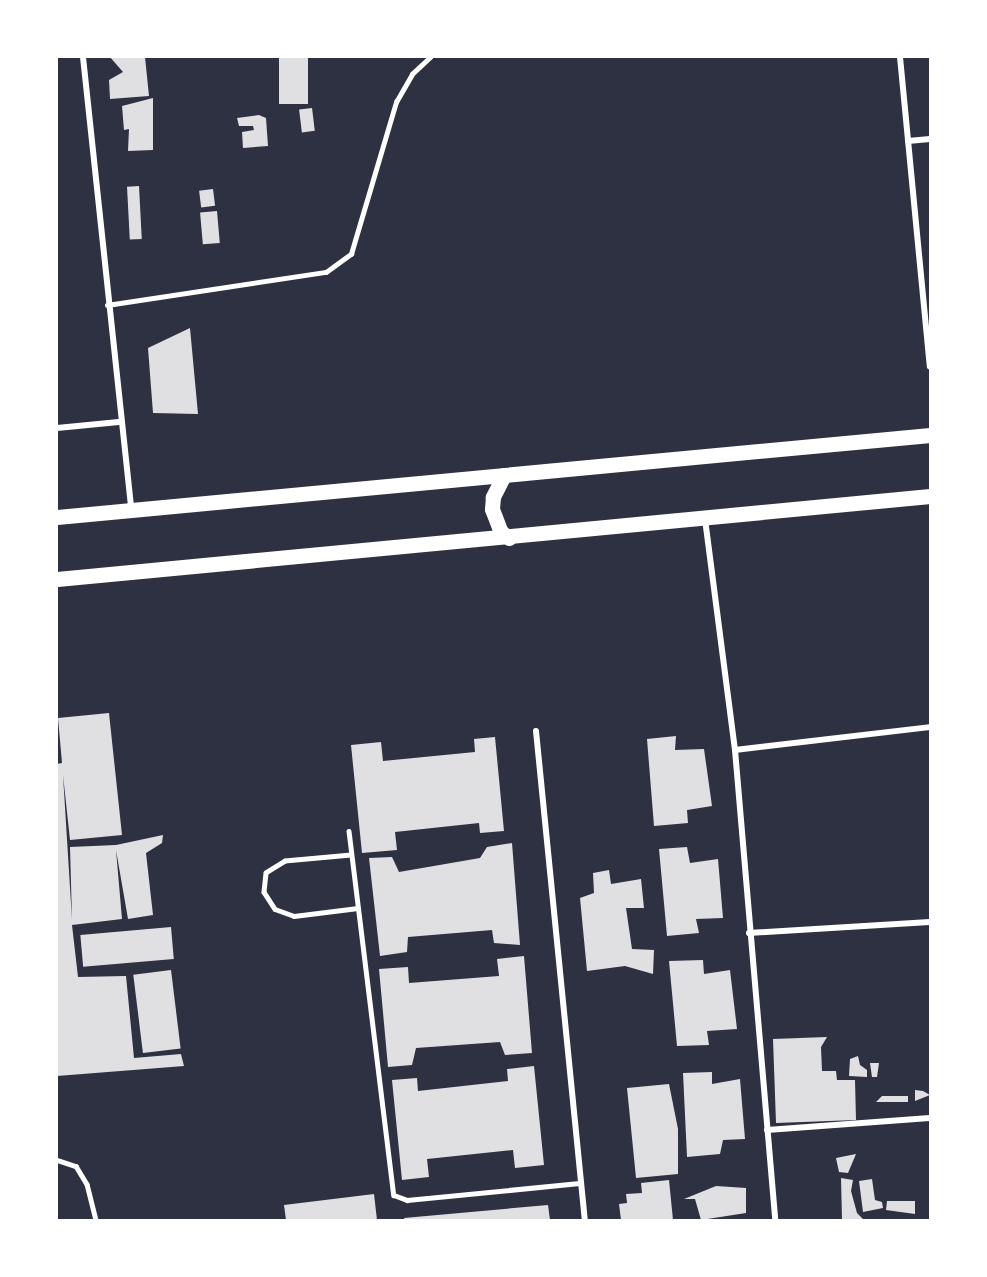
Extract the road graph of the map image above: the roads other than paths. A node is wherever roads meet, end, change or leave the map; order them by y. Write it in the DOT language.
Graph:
graph roads {
  1 [pos="83,57"];
  2 [pos="430,57"];
  3 [pos="900,57"];
  4 [pos="930,139"];
  5 [pos="908,141"];
  6 [pos="107,305"];
  7 [pos="930,367"];
  8 [pos="119,422"];
  9 [pos="57,428"];
  10 [pos="930,435"];
  11 [pos="504,475"];
  12 [pos="930,496"];
  13 [pos="131,510"];
  14 [pos="57,517"];
  15 [pos="705,517"];
  16 [pos="509,538"];
  17 [pos="57,579"];
  18 [pos="930,727"];
  19 [pos="536,731"];
  20 [pos="735,750"];
  21 [pos="348,831"];
  22 [pos="351,855"];
  23 [pos="357,908"];
  24 [pos="930,922"];
  25 [pos="749,933"];
  26 [pos="930,1118"];
  27 [pos="767,1130"];
  28 [pos="57,1160"];
  29 [pos="579,1183"];
  30 [pos="96,1220"];
  31 [pos="585,1220"];
  32 [pos="775,1220"];
  1 -- 6 [label="street"];
  2 -- 6 [label="lane"];
  3 -- 5 [label="street"];
  4 -- 5 [label="street"];
  5 -- 7 [label="street"];
  6 -- 8 [label="street"];
  8 -- 9 [label="street"];
  8 -- 13 [label="street"];
  10 -- 11 [label="main road"];
  11 -- 13 [label="main road"];
  11 -- 16 [label="main road"];
  12 -- 15 [label="main road"];
  13 -- 14 [label="main road"];
  15 -- 16 [label="main road"];
  15 -- 20 [label="street"];
  16 -- 17 [label="main road"];
  18 -- 20 [label="street"];
  19 -- 29 [label="street"];
  20 -- 25 [label="street"];
  21 -- 22 [label="lane"];
  22 -- 23 [label="lane"];
  22 -- 23 [label="lane"];
  23 -- 29 [label="lane"];
  24 -- 25 [label="street"];
  25 -- 27 [label="street"];
  26 -- 27 [label="street"];
  27 -- 32 [label="street"];
  28 -- 30 [label="lane"];
  29 -- 31 [label="street"];
}
